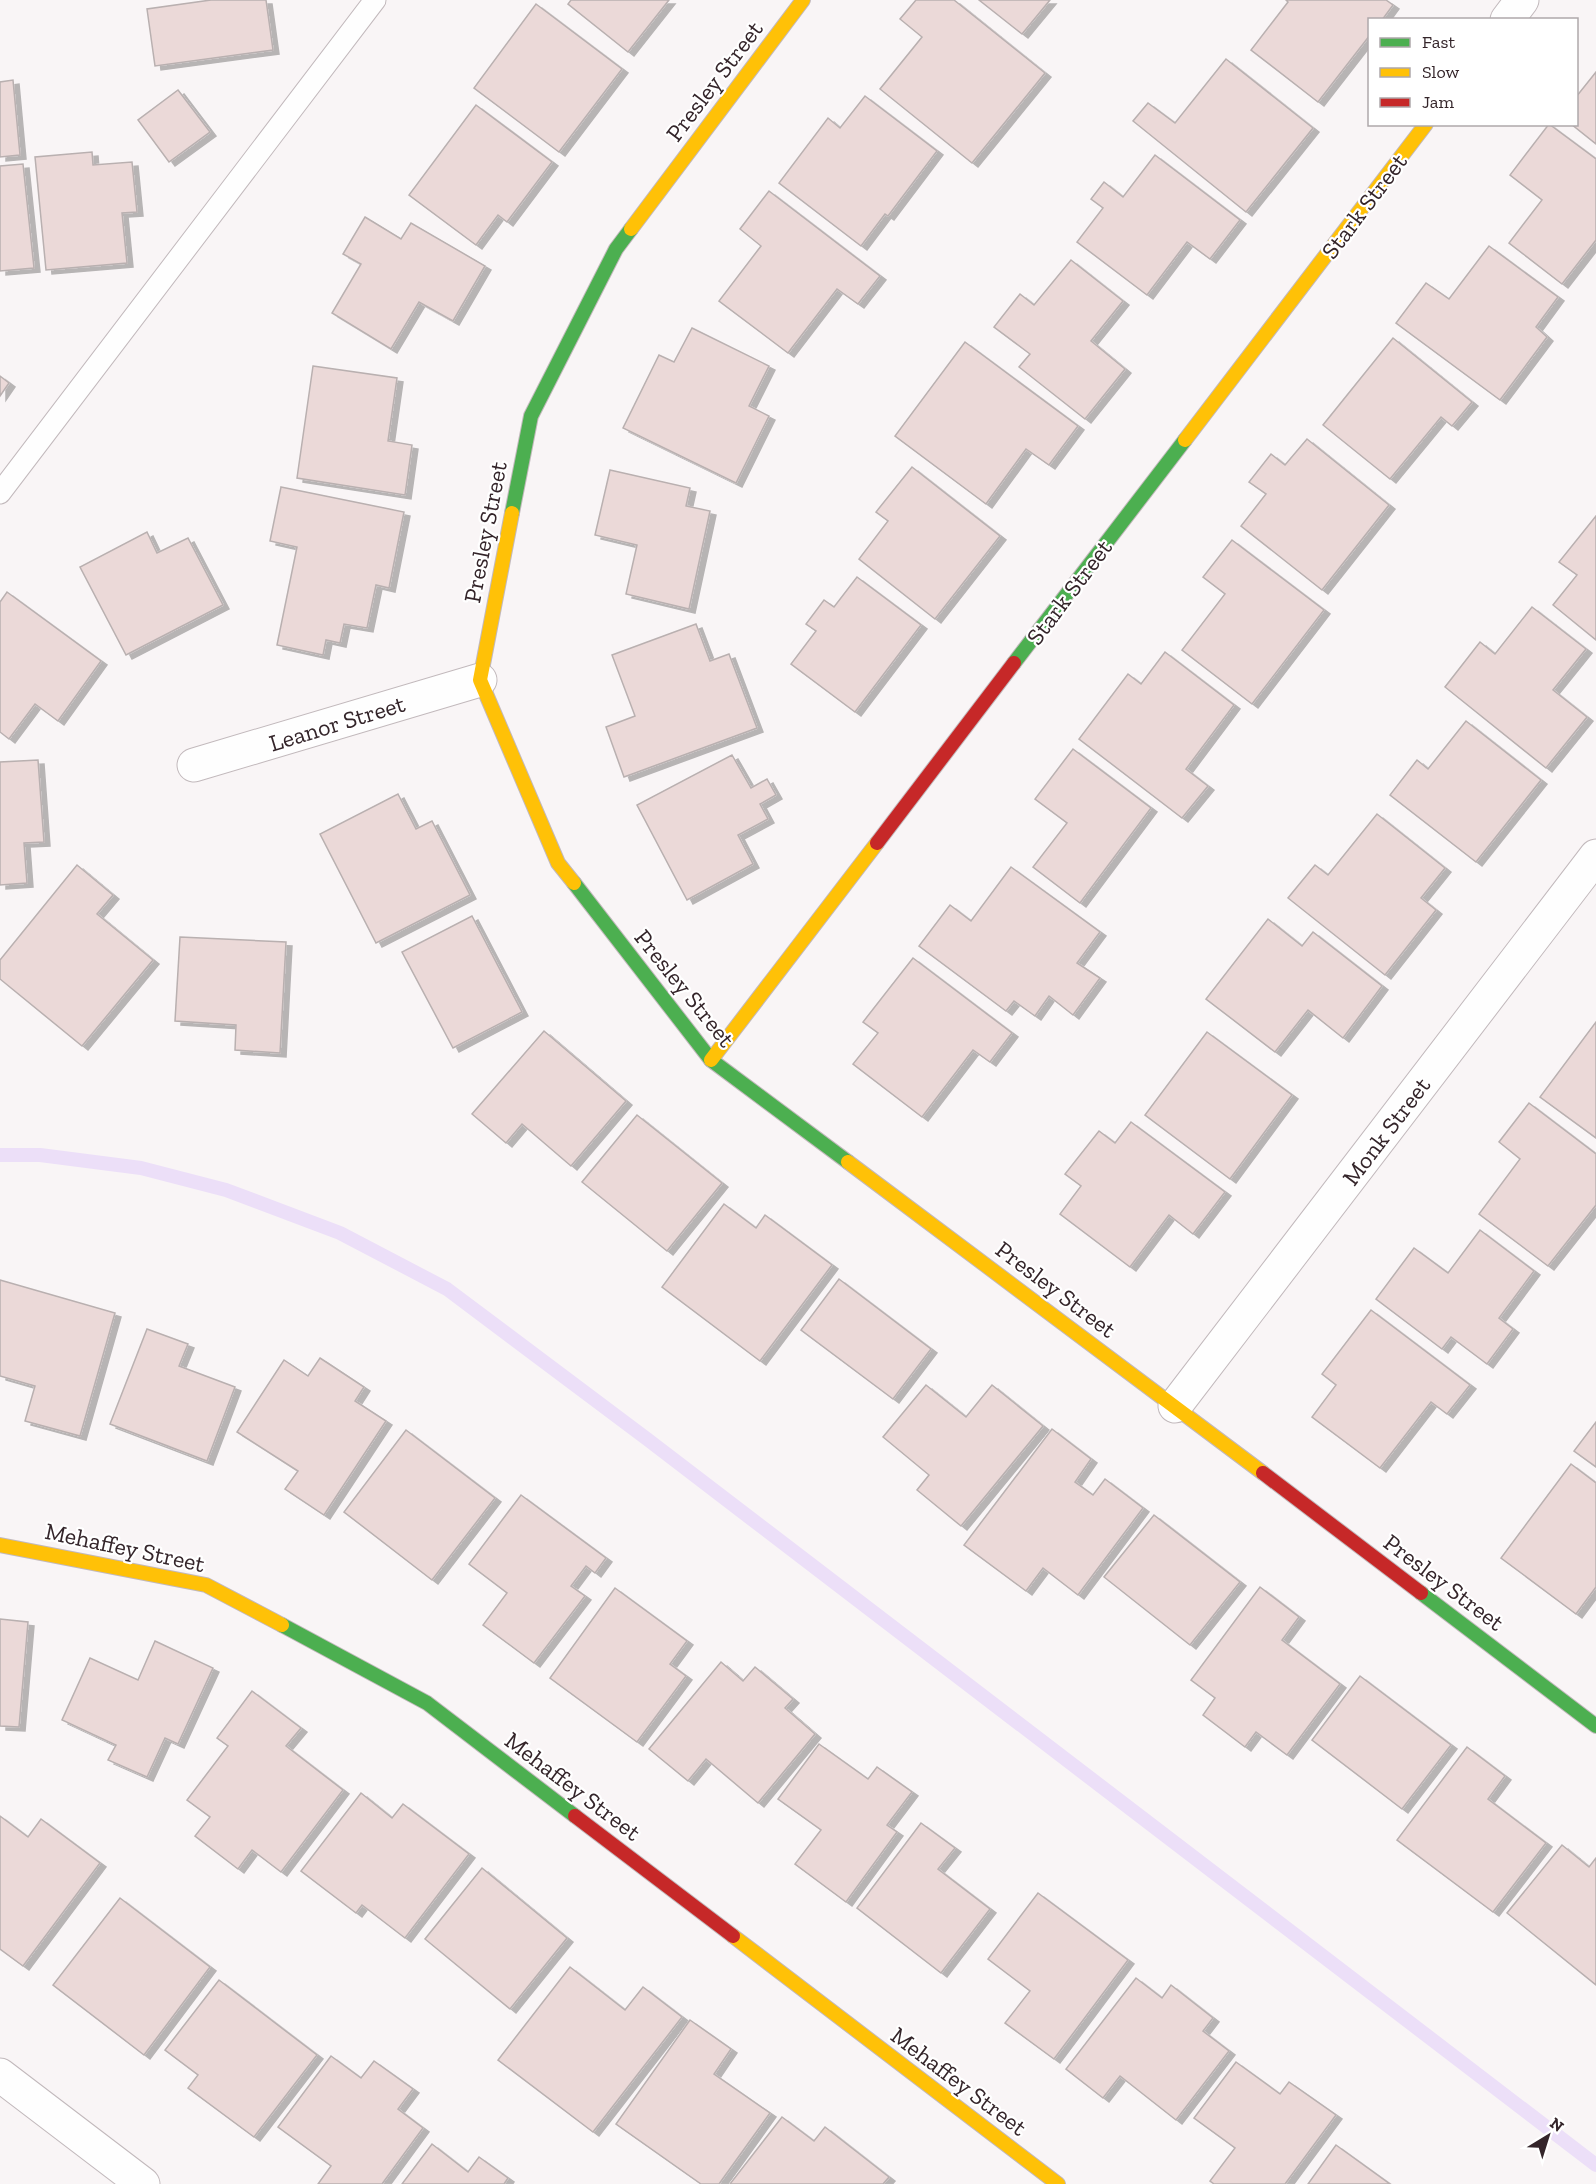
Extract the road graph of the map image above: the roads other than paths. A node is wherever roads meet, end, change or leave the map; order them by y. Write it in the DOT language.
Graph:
graph roads {
  1 [pos="375,0"];
  2 [pos="803,0"];
  3 [pos="1522,0"];
  4 [pos="1508,18"];
  5 [pos="1424,126"];
  6 [pos="0,493"];
  7 [pos="480,680"];
  8 [pos="194,765"];
  9 [pos="1596,856"];
  10 [pos="711,1060"];
  11 [pos="1175,1406"];
  12 [pos="0,1545"];
  13 [pos="1596,1726"];
  14 [pos="0,2076"];
  15 [pos="143,2184"];
  16 [pos="1058,2184"];
  1 -- 6 [label="lane"];
  2 -- 7 [label="street, Presley Street"];
  3 -- 4 [label="street"];
  5 -- 10 [label="street, Stark Street"];
  7 -- 8 [label="street, Leanor Street"];
  7 -- 10 [label="street, Presley Street"];
  9 -- 11 [label="street, Monk Street"];
  10 -- 11 [label="street, Presley Street"];
  11 -- 13 [label="street, Presley Street"];
  12 -- 16 [label="street, Mehaffey Street"];
  14 -- 15 [label="street"];
}
